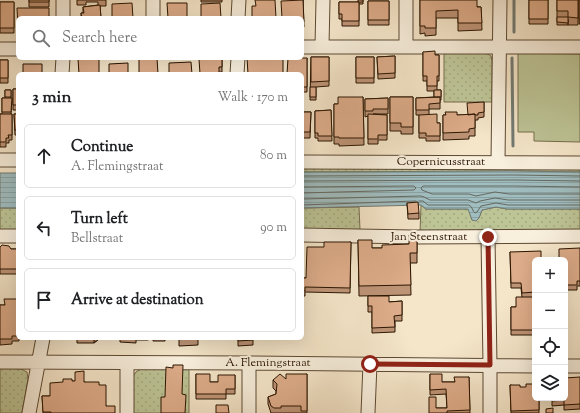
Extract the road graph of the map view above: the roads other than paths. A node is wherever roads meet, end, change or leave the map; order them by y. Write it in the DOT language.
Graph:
graph roads {
  1 [pos="63,0"];
  2 [pos="153,0"];
  3 [pos="239,0"];
  4 [pos="323,0"];
  5 [pos="406,0"];
  6 [pos="500,0"];
  7 [pos="63,16"];
  8 [pos="153,16"];
  9 [pos="238,16"];
  10 [pos="322,46"];
  11 [pos="304,47"];
  12 [pos="406,47"];
  13 [pos="500,47"];
  14 [pos="580,47"];
  15 [pos="0,49"];
  16 [pos="16,49"];
  17 [pos="62,60"];
  18 [pos="238,60"];
  19 [pos="62,72"];
  20 [pos="238,72"];
  21 [pos="0,160"];
  22 [pos="16,160"];
  23 [pos="304,162"];
  24 [pos="498,162"];
  25 [pos="580,163"];
  26 [pos="304,235"];
  27 [pos="0,236"];
  28 [pos="16,236"];
  29 [pos="580,236"];
  30 [pos="488,237"];
  31 [pos="43,340"];
  32 [pos="0,362"];
  33 [pos="39,363"];
  34 [pos="127,363"];
  35 [pos="249,363"];
  36 [pos="370,364"];
  37 [pos="490,365"];
  38 [pos="532,366"];
  39 [pos="568,366"];
  40 [pos="580,366"];
  41 [pos="29,413"];
  42 [pos="127,413"];
  43 [pos="249,413"];
  44 [pos="368,413"];
  45 [pos="490,413"];
  1 -- 7 [label="street"];
  2 -- 8 [label="street"];
  3 -- 9 [label="street"];
  4 -- 10 [label="street"];
  5 -- 12 [label="street"];
  6 -- 13 [label="street"];
  10 -- 11 [label="street"];
  10 -- 12 [label="street"];
  12 -- 13 [label="street"];
  13 -- 14 [label="street"];
  13 -- 24 [label="street"];
  15 -- 16 [label="street"];
  17 -- 19 [label="street"];
  18 -- 20 [label="street"];
  21 -- 22 [label="street"];
  23 -- 24 [label="street, Copernicusstraat"];
  24 -- 25 [label="street, Copernicusstraat"];
  26 -- 30 [label="street, Jan Steenstraat"];
  27 -- 28 [label="street"];
  29 -- 30 [label="street, Jan Steenstraat"];
  30 -- 37 [label="street"];
  31 -- 33 [label="street"];
  32 -- 33 [label="street, A. Flemingstraat"];
  33 -- 34 [label="street, A. Flemingstraat"];
  33 -- 41 [label="street"];
  34 -- 35 [label="street, A. Flemingstraat"];
  34 -- 42 [label="street"];
  35 -- 36 [label="street, A. Flemingstraat"];
  35 -- 43 [label="street"];
  36 -- 37 [label="street, A. Flemingstraat"];
  36 -- 44 [label="street"];
  37 -- 38 [label="street, A. Flemingstraat"];
  37 -- 45 [label="street"];
  39 -- 40 [label="street"];
}
